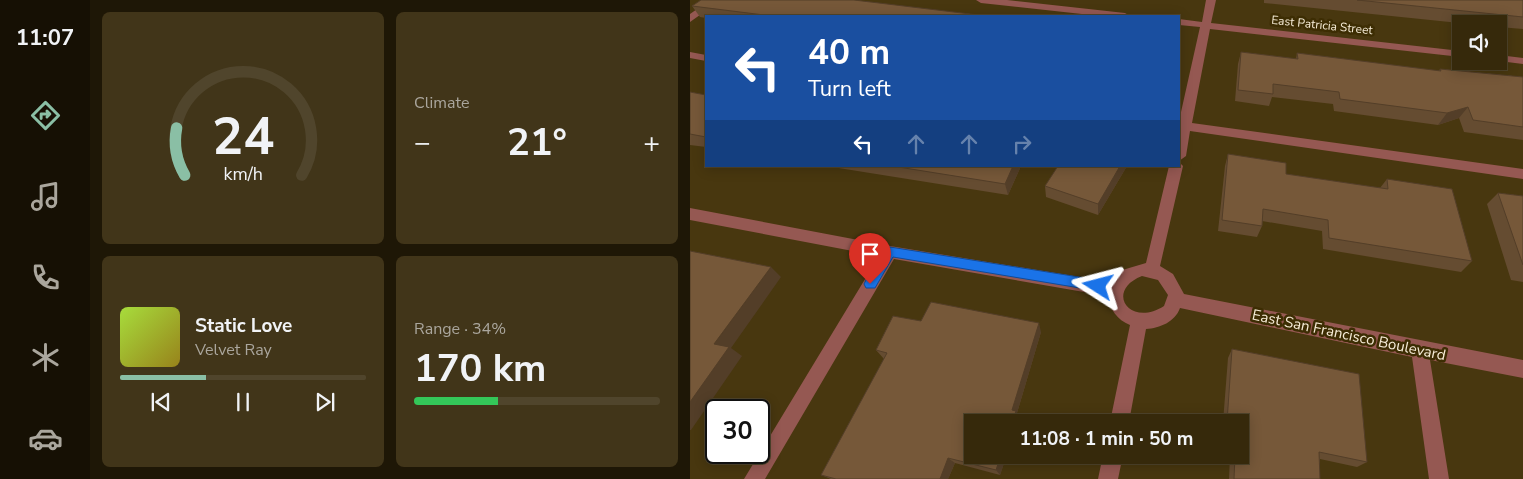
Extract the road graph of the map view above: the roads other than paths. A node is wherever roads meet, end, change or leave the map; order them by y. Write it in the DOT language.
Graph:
graph roads {
  1 [pos="716,0"];
  2 [pos="981,0"];
  3 [pos="1212,0"];
  4 [pos="1116,15"];
  5 [pos="690,19"];
  6 [pos="1180,22"];
  7 [pos="1207,26"];
  8 [pos="1452,53"];
  9 [pos="690,55"];
  10 [pos="705,58"];
  11 [pos="1507,59"];
  12 [pos="1523,61"];
  13 [pos="1182,126"];
  14 [pos="1180,146"];
  15 [pos="1176,167"];
  16 [pos="1523,174"];
  17 [pos="690,214"];
  18 [pos="890,252"];
  19 [pos="1152,269"];
  20 [pos="1114,290"];
  21 [pos="1176,300"];
  22 [pos="1139,321"];
  23 [pos="1420,350"];
  24 [pos="1523,369"];
  25 [pos="1121,414"];
  26 [pos="1111,464"];
  27 [pos="754,479"];
  28 [pos="1108,479"];
  29 [pos="1439,479"];
  1 -- 5 [label="street"];
  2 -- 4 [label="street"];
  3 -- 7 [label="street"];
  6 -- 7 [label="street, East Patricia Street"];
  7 -- 8 [label="street, East Patricia Street"];
  7 -- 13 [label="street"];
  9 -- 10 [label="street"];
  11 -- 12 [label="street"];
  13 -- 14 [label="street"];
  13 -- 16 [label="street"];
  15 -- 19 [label="street"];
  17 -- 18 [label="street"];
  18 -- 20 [label="street"];
  18 -- 27 [label="street"];
  19 -- 20 [label="street"];
  19 -- 21 [label="street"];
  20 -- 22 [label="street"];
  21 -- 22 [label="street"];
  21 -- 23 [label="street, East San Francisco Boulevard"];
  22 -- 25 [label="street"];
  23 -- 24 [label="street, East San Francisco Boulevard"];
  23 -- 29 [label="street"];
  26 -- 28 [label="street"];
}
